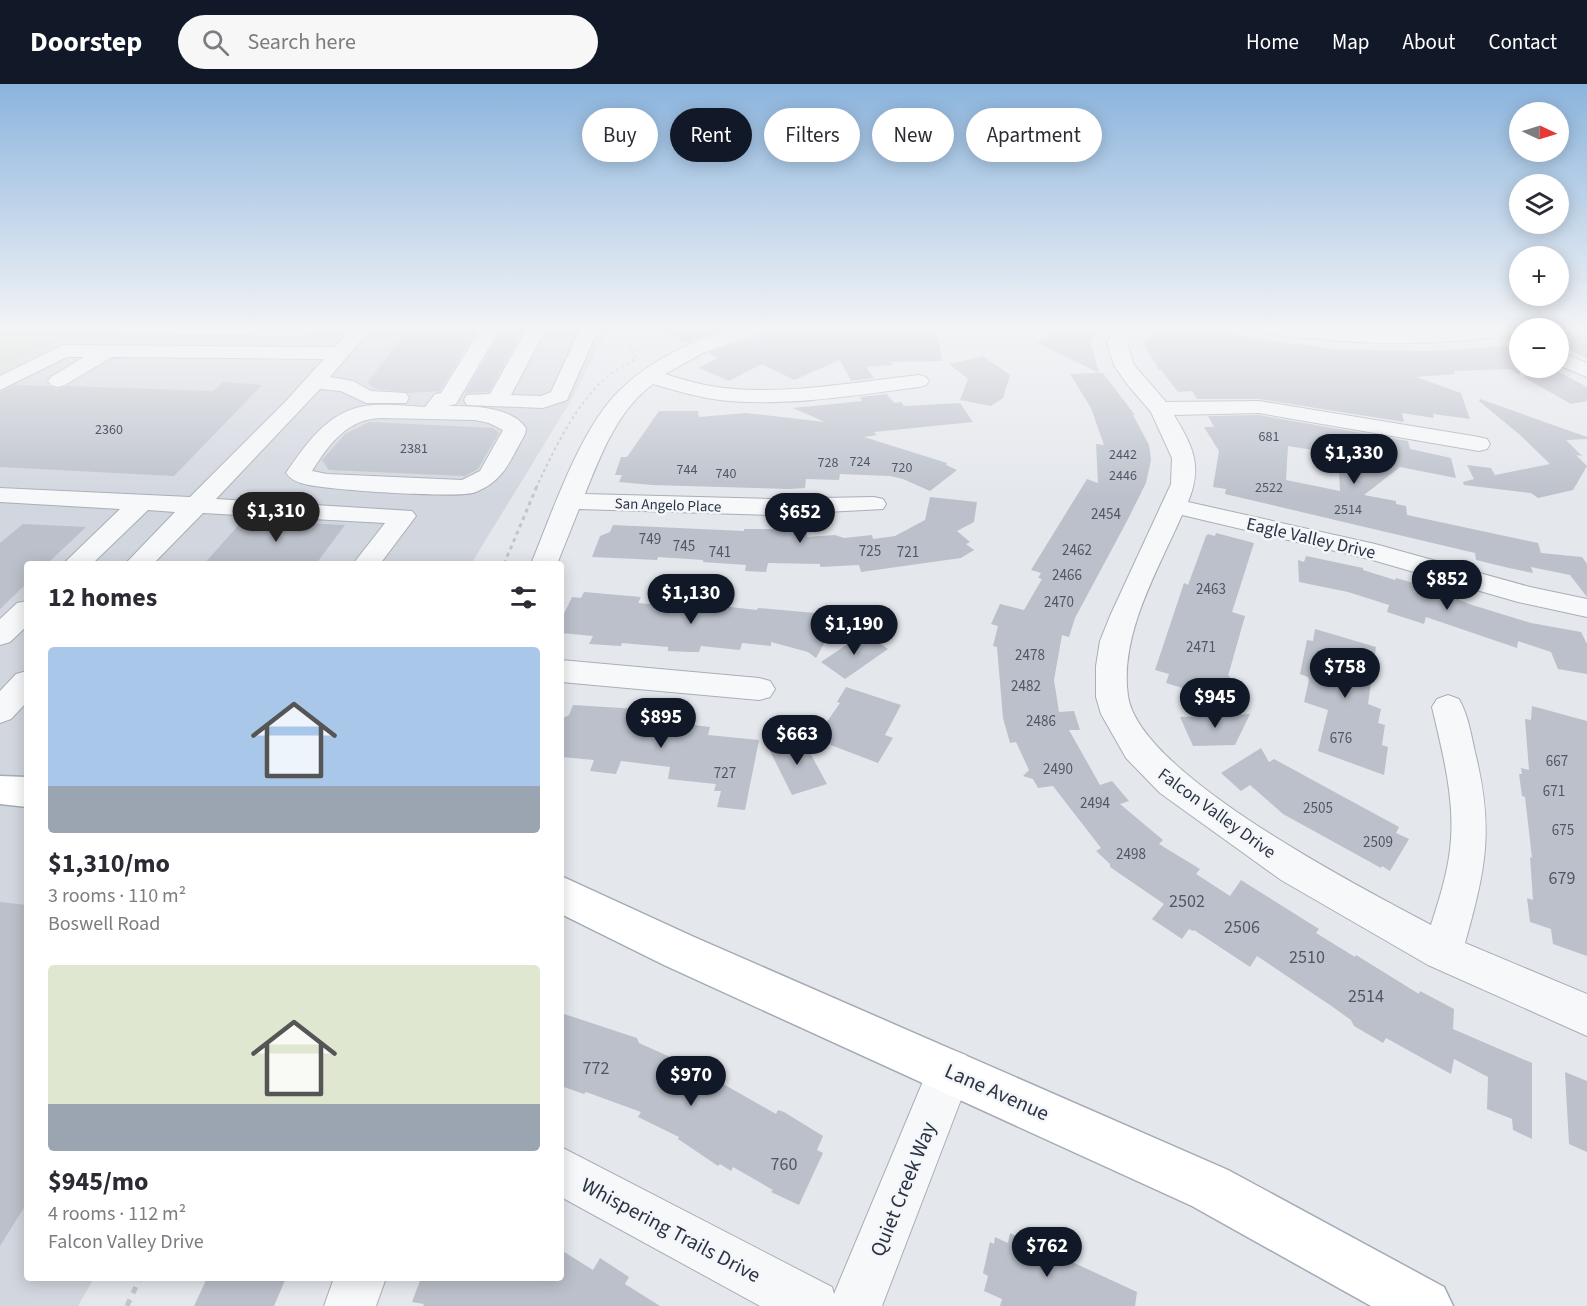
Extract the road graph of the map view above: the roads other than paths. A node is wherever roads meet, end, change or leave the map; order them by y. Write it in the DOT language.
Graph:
graph roads {
  1 [pos="312,384"];
  2 [pos="336,384"];
  3 [pos="454,384"];
  4 [pos="506,384"];
  5 [pos="565,384"];
  6 [pos="642,384"];
  7 [pos="677,384"];
  8 [pos="890,384"];
  9 [pos="1138,384"];
  10 [pos="366,397"];
  11 [pos="497,401"];
  12 [pos="441,404"];
  13 [pos="1160,409"];
  14 [pos="349,417"];
  15 [pos="1479,444"];
  16 [pos="0,495"];
  17 [pos="143,501"];
  18 [pos="569,501"];
  19 [pos="197,504"];
  20 [pos="874,504"];
  21 [pos="1174,506"];
  22 [pos="79,561"];
  23 [pos="141,561"];
  24 [pos="368,561"];
  25 [pos="545,561"];
  26 [pos="1587,608"];
  27 [pos="24,613"];
  28 [pos="0,635"];
  29 [pos="564,671"];
  30 [pos="24,685"];
  31 [pos="759,689"];
  32 [pos="1448,707"];
  33 [pos="0,711"];
  34 [pos="0,790"];
  35 [pos="24,792"];
  36 [pos="564,895"];
  37 [pos="1442,952"];
  38 [pos="1587,1015"];
  39 [pos="950,1071"];
  40 [pos="564,1173"];
  41 [pos="359,1281"];
  42 [pos="350,1306"];
  43 [pos="813,1306"];
  44 [pos="856,1306"];
  45 [pos="1425,1306"];
  1 -- 19 [label="street"];
  2 -- 10 [label="street"];
  3 -- 12 [label="street"];
  4 -- 11 [label="street"];
  5 -- 11 [label="street"];
  6 -- 18 [label="street"];
  7 -- 8 [label="street"];
  9 -- 13 [label="street, Falcon Valley Drive"];
  10 -- 12 [label="street"];
  10 -- 14 [label="street"];
  11 -- 12 [label="street"];
  12 -- 14 [label="street"];
  12 -- 14 [label="street"];
  13 -- 15 [label="street"];
  13 -- 21 [label="street, Falcon Valley Drive"];
  16 -- 17 [label="street"];
  17 -- 19 [label="street"];
  17 -- 22 [label="street"];
  18 -- 20 [label="street, San Angelo Place"];
  18 -- 25 [label="street"];
  19 -- 23 [label="street"];
  19 -- 24 [label="street"];
  21 -- 26 [label="street, Eagle Valley Drive"];
  21 -- 37 [label="street, Falcon Valley Drive"];
  27 -- 28 [label="street"];
  29 -- 31 [label="street"];
  30 -- 33 [label="street"];
  32 -- 37 [label="street"];
  34 -- 35 [label="main road"];
  36 -- 39 [label="main road, Lane Avenue"];
  37 -- 38 [label="street, Falcon Valley Drive"];
  39 -- 44 [label="street, Quiet Creek Way"];
  39 -- 45 [label="main road, Lane Avenue"];
  40 -- 43 [label="street, Whispering Trails Drive"];
  41 -- 42 [label="street"];
}
